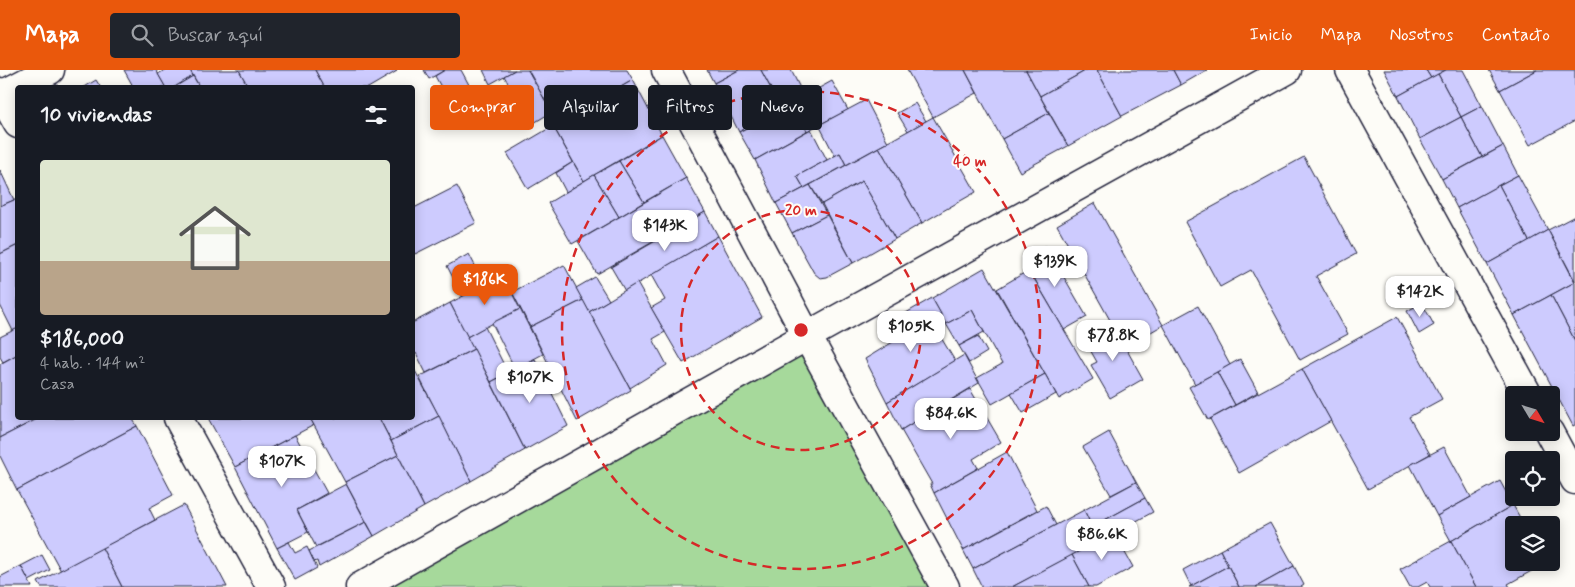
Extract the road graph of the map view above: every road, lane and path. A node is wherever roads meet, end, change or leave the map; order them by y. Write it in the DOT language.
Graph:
graph roads {
  1 [pos="50,70"];
  2 [pos="666,70"];
  3 [pos="1287,70"];
  4 [pos="1350,70"];
  5 [pos="19,85"];
  6 [pos="15,87"];
  7 [pos="1,94"];
  8 [pos="15,119"];
  9 [pos="807,336"];
  10 [pos="1523,386"];
  11 [pos="179,420"];
  12 [pos="1554,441"];
  13 [pos="1575,480"];
  14 [pos="271,587"];
  15 [pos="360,587"];
  16 [pos="945,587"];
  1 -- 5 [label="street"];
  2 -- 9 [label="street"];
  3 -- 9 [label="street"];
  4 -- 10 [label="street"];
  6 -- 7 [label="street"];
  7 -- 8 [label="street"];
  9 -- 15 [label="street"];
  9 -- 16 [label="street"];
  11 -- 14 [label="street"];
  12 -- 13 [label="street"];
}
